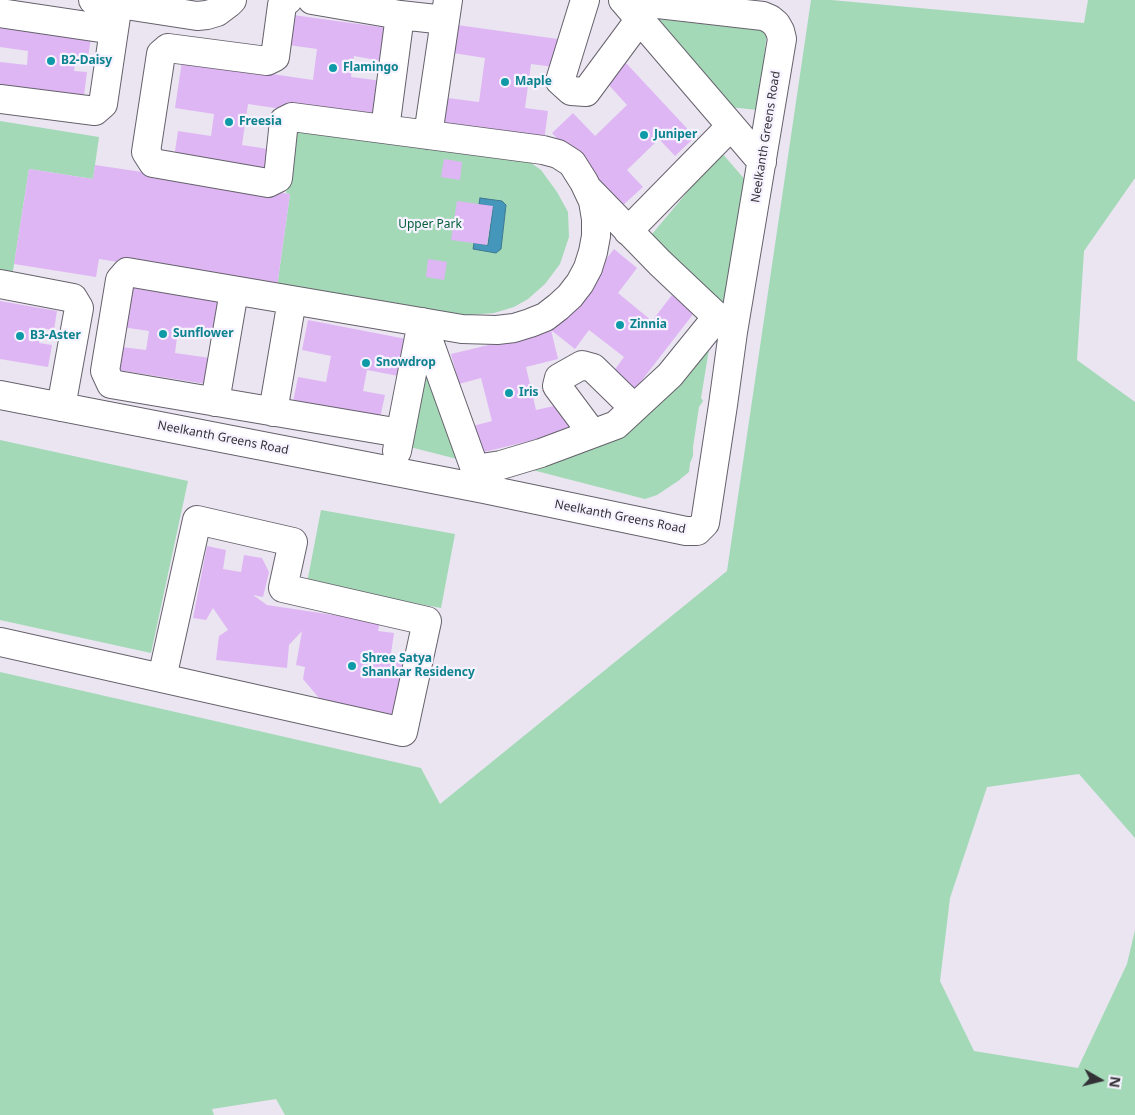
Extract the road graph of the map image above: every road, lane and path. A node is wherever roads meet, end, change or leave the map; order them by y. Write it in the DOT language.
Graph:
graph roads {
  1 [pos="232,0"];
  2 [pos="288,0"];
  3 [pos="312,0"];
  4 [pos="585,0"];
  5 [pos="105,2"];
  6 [pos="629,6"];
  7 [pos="446,10"];
  8 [pos="0,13"];
  9 [pos="400,16"];
  10 [pos="114,30"];
  11 [pos="0,99"];
  12 [pos="731,126"];
  13 [pos="384,129"];
  14 [pos="428,135"];
  15 [pos="762,162"];
  16 [pos="587,188"];
  17 [pos="628,231"];
  18 [pos="0,284"];
  19 [pos="234,291"];
  20 [pos="292,300"];
  21 [pos="422,322"];
  22 [pos="725,324"];
  23 [pos="0,395"];
  24 [pos="215,402"];
  25 [pos="61,407"];
  26 [pos="634,408"];
  27 [pos="273,412"];
  28 [pos="400,433"];
  29 [pos="592,433"];
  30 [pos="394,472"];
  31 [pos="480,479"];
  32 [pos="0,642"];
  33 [pos="162,678"];
  1 -- 5 [label="street"];
  2 -- 13 [label="street"];
  3 -- 9 [label="street"];
  4 -- 6 [label="street"];
  5 -- 10 [label="street"];
  6 -- 12 [label="street"];
  6 -- 15 [label="street, Neelkanth Greens Road"];
  7 -- 9 [label="street"];
  7 -- 14 [label="street"];
  8 -- 10 [label="street"];
  9 -- 13 [label="street"];
  10 -- 11 [label="street"];
  12 -- 15 [label="street"];
  12 -- 17 [label="street"];
  13 -- 14 [label="street"];
  14 -- 16 [label="street"];
  15 -- 22 [label="street, Neelkanth Greens Road"];
  16 -- 17 [label="street"];
  16 -- 21 [label="street"];
  17 -- 22 [label="street"];
  18 -- 25 [label="street"];
  19 -- 20 [label="street"];
  19 -- 24 [label="street"];
  19 -- 24 [label="street"];
  20 -- 21 [label="street"];
  20 -- 27 [label="street"];
  21 -- 28 [label="street"];
  21 -- 31 [label="street"];
  22 -- 26 [label="street"];
  22 -- 31 [label="street, Neelkanth Greens Road"];
  23 -- 25 [label="street, Neelkanth Greens Road"];
  24 -- 27 [label="street"];
  25 -- 30 [label="street, Neelkanth Greens Road"];
  26 -- 29 [label="street"];
  26 -- 29 [label="street"];
  27 -- 28 [label="street"];
  28 -- 30 [label="street"];
  29 -- 31 [label="street"];
  30 -- 31 [label="street, Neelkanth Greens Road"];
  32 -- 33 [label="street"];
  33 -- 33 [label="street"];
}
